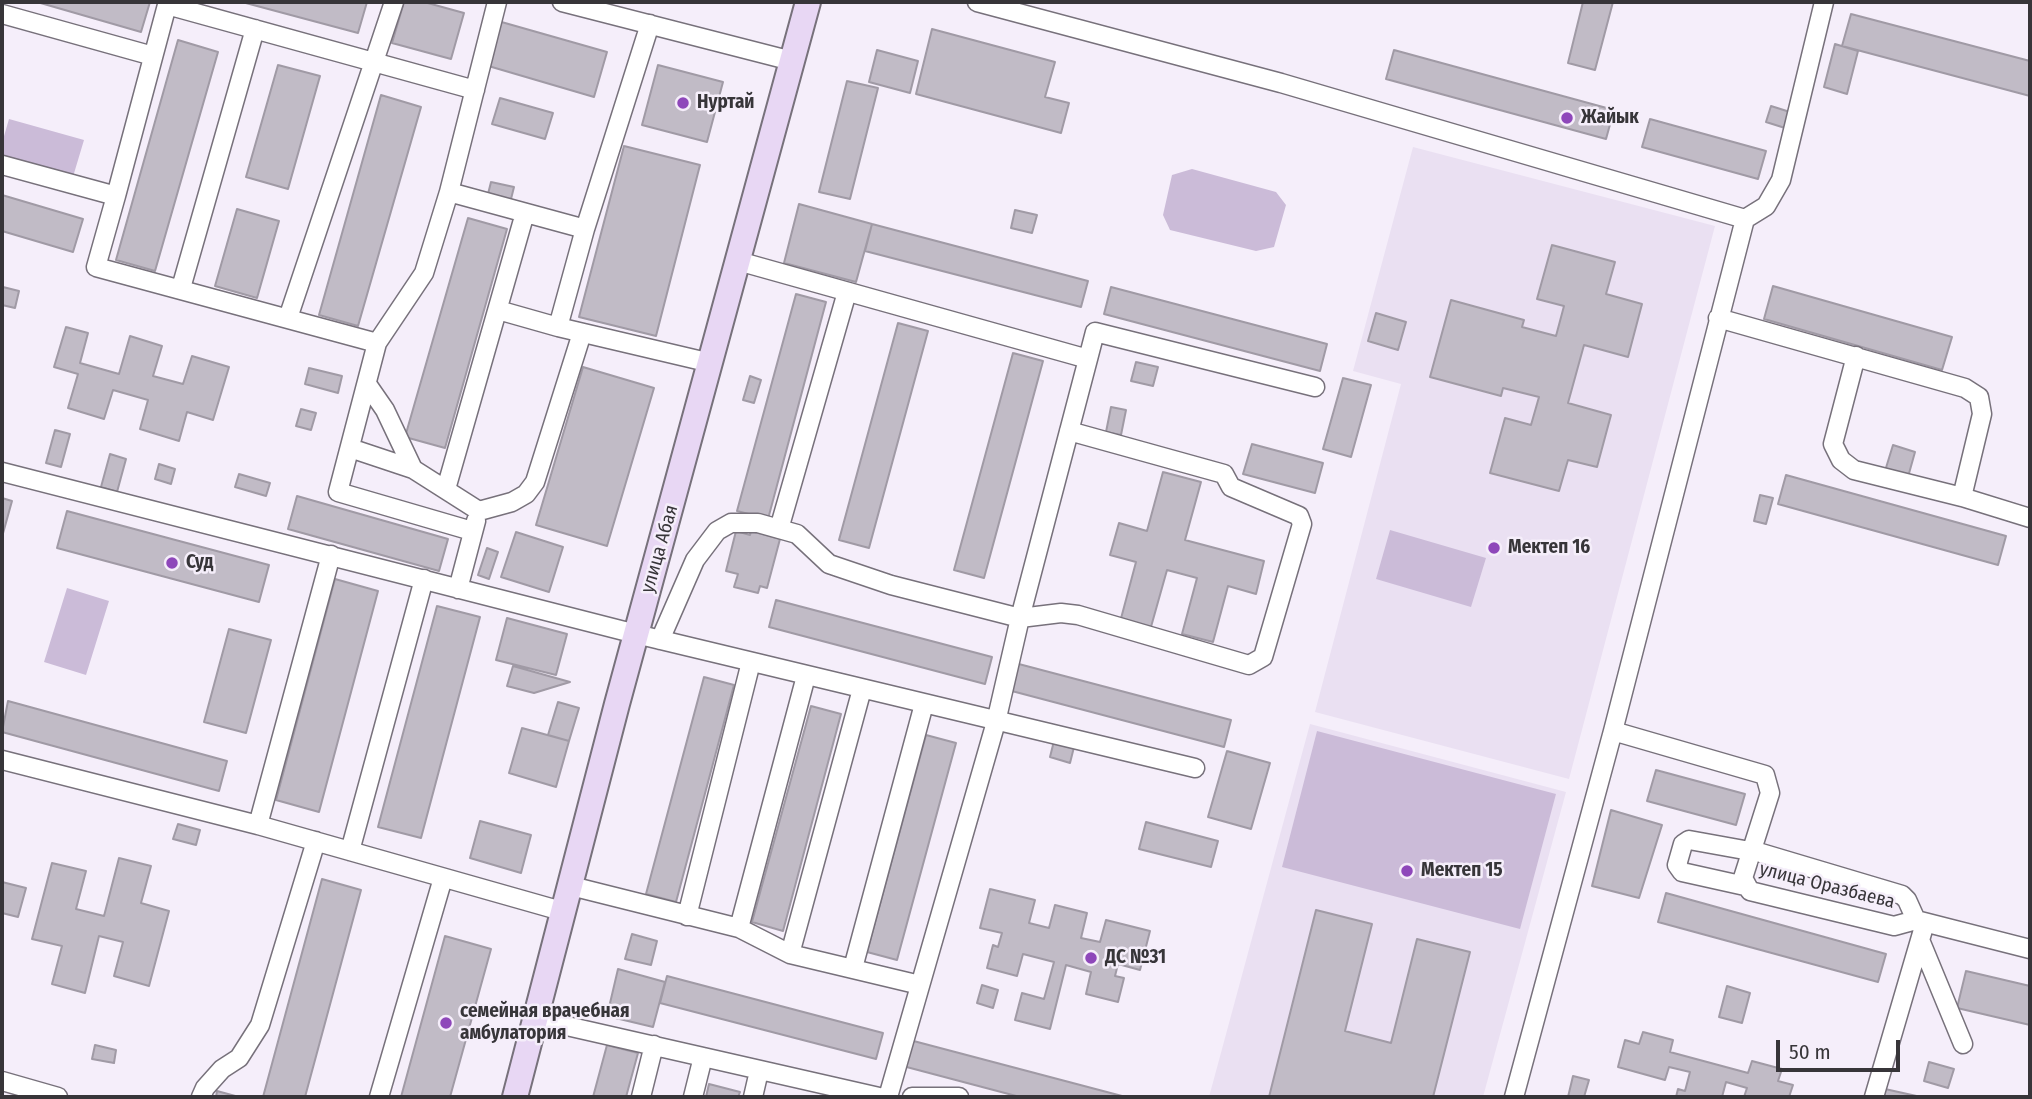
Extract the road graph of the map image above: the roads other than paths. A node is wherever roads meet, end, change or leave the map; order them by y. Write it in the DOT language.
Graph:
graph roads {
  1 [pos="394,2"];
  2 [pos="497,2"];
  3 [pos="562,2"];
  4 [pos="808,2"];
  5 [pos="977,2"];
  6 [pos="1824,2"];
  7 [pos="167,4"];
  8 [pos="2,14"];
  9 [pos="650,24"];
  10 [pos="255,29"];
  11 [pos="153,56"];
  12 [pos="372,61"];
  13 [pos="792,61"];
  14 [pos="475,90"];
  15 [pos="2,166"];
  16 [pos="449,192"];
  17 [pos="116,195"];
  18 [pos="525,213"];
  19 [pos="1745,219"];
  20 [pos="585,229"];
  21 [pos="738,261"];
  22 [pos="181,288"];
  23 [pos="847,292"];
  24 [pos="498,310"];
  25 [pos="288,318"];
  26 [pos="1718,318"];
  27 [pos="558,327"];
  28 [pos="582,333"];
  29 [pos="377,343"];
  30 [pos="1856,356"];
  31 [pos="1088,359"];
  32 [pos="711,363"];
  33 [pos="367,384"];
  34 [pos="1315,387"];
  35 [pos="1069,431"];
  36 [pos="350,448"];
  37 [pos="413,469"];
  38 [pos="2,472"];
  39 [pos="446,489"];
  40 [pos="1962,497"];
  41 [pos="479,511"];
  42 [pos="2030,518"];
  43 [pos="779,529"];
  44 [pos="472,531"];
  45 [pos="331,555"];
  46 [pos="424,579"];
  47 [pos="458,589"];
  48 [pos="1020,618"];
  49 [pos="648,637"];
  50 [pos="751,662"];
  51 [pos="806,676"];
  52 [pos="862,689"];
  53 [pos="924,704"];
  54 [pos="996,722"];
  55 [pos="1613,731"];
  56 [pos="2,760"];
  57 [pos="1195,768"];
  58 [pos="258,825"];
  59 [pos="316,841"];
  60 [pos="350,851"];
  61 [pos="1749,852"];
  62 [pos="443,878"];
  63 [pos="1744,882"];
  64 [pos="571,886"];
  65 [pos="565,912"];
  66 [pos="687,915"];
  67 [pos="739,928"];
  68 [pos="1920,928"];
  69 [pos="2030,949"];
  70 [pos="790,954"];
  71 [pos="853,968"];
  72 [pos="920,985"];
  73 [pos="536,1018"];
  74 [pos="1963,1044"];
  75 [pos="654,1045"];
  76 [pos="703,1057"];
  77 [pos="759,1071"];
  78 [pos="2,1081"];
  79 [pos="817,1091"];
  80 [pos="58,1097"];
  81 [pos="201,1097"];
  82 [pos="379,1097"];
  83 [pos="515,1097"];
  84 [pos="641,1097"];
  85 [pos="692,1097"];
  86 [pos="752,1097"];
  87 [pos="879,1097"];
  88 [pos="888,1097"];
  89 [pos="912,1097"];
  90 [pos="959,1097"];
  91 [pos="1514,1097"];
  92 [pos="1874,1097"];
  1 -- 12 [label="street"];
  2 -- 14 [label="street"];
  3 -- 9 [label="street"];
  4 -- 13 [label="street, улица Абая"];
  5 -- 19 [label="street"];
  6 -- 19 [label="street"];
  7 -- 10 [label="street"];
  7 -- 11 [label="street"];
  8 -- 11 [label="street"];
  9 -- 13 [label="street"];
  9 -- 20 [label="street"];
  10 -- 12 [label="street"];
  10 -- 22 [label="street"];
  11 -- 17 [label="street"];
  12 -- 14 [label="street"];
  12 -- 25 [label="street"];
  13 -- 21 [label="street, улица Абая"];
  14 -- 16 [label="street"];
  15 -- 17 [label="street"];
  16 -- 18 [label="street"];
  16 -- 29 [label="street"];
  17 -- 22 [label="street"];
  18 -- 20 [label="street"];
  18 -- 24 [label="street"];
  19 -- 26 [label="street"];
  20 -- 27 [label="street"];
  21 -- 23 [label="street"];
  21 -- 32 [label="street, улица Абая"];
  22 -- 25 [label="street"];
  23 -- 31 [label="street"];
  23 -- 43 [label="street"];
  24 -- 27 [label="street"];
  24 -- 39 [label="street"];
  25 -- 29 [label="street"];
  26 -- 30 [label="street"];
  26 -- 55 [label="street"];
  27 -- 28 [label="street"];
  28 -- 32 [label="street"];
  28 -- 41 [label="street"];
  29 -- 33 [label="street"];
  30 -- 40 [label="street"];
  30 -- 40 [label="street"];
  31 -- 34 [label="street"];
  31 -- 35 [label="street"];
  32 -- 49 [label="street, улица Абая"];
  33 -- 36 [label="street"];
  33 -- 37 [label="street"];
  35 -- 48 [label="street"];
  35 -- 48 [label="street"];
  36 -- 37 [label="street"];
  36 -- 44 [label="street"];
  37 -- 39 [label="street"];
  38 -- 45 [label="street"];
  39 -- 41 [label="street"];
  40 -- 42 [label="street"];
  41 -- 44 [label="street"];
  43 -- 48 [label="street"];
  43 -- 49 [label="street"];
  44 -- 47 [label="street"];
  45 -- 46 [label="street"];
  45 -- 58 [label="street"];
  46 -- 47 [label="street"];
  46 -- 60 [label="street"];
  47 -- 49 [label="street"];
  48 -- 54 [label="street"];
  49 -- 50 [label="street"];
  49 -- 64 [label="street, улица Абая"];
  50 -- 51 [label="street"];
  50 -- 66 [label="street"];
  51 -- 52 [label="street"];
  51 -- 67 [label="street"];
  52 -- 53 [label="street"];
  52 -- 70 [label="street"];
  53 -- 54 [label="street"];
  53 -- 71 [label="street"];
  54 -- 57 [label="street"];
  54 -- 72 [label="street"];
  55 -- 61 [label="street"];
  55 -- 91 [label="street"];
  56 -- 58 [label="street"];
  58 -- 59 [label="street"];
  59 -- 60 [label="street"];
  59 -- 81 [label="street"];
  60 -- 62 [label="street"];
  61 -- 63 [label="street"];
  61 -- 63 [label="street, улица Оразбаева"];
  61 -- 68 [label="street"];
  62 -- 65 [label="street"];
  62 -- 82 [label="street"];
  63 -- 68 [label="street, улица Оразбаева"];
  64 -- 65 [label="street, улица Абая"];
  64 -- 66 [label="street"];
  65 -- 73 [label="street, улица Абая"];
  66 -- 67 [label="street"];
  67 -- 70 [label="street"];
  68 -- 69 [label="street, улица Оразбаева"];
  68 -- 74 [label="street"];
  68 -- 92 [label="street"];
  70 -- 71 [label="street"];
  71 -- 72 [label="street"];
  72 -- 88 [label="street"];
  73 -- 75 [label="street"];
  73 -- 83 [label="street, улица Абая"];
  75 -- 76 [label="street"];
  75 -- 84 [label="street"];
  76 -- 77 [label="street"];
  76 -- 85 [label="street"];
  77 -- 79 [label="street"];
  77 -- 86 [label="street"];
  78 -- 80 [label="street"];
  79 -- 87 [label="street"];
  89 -- 90 [label="street"];
}
